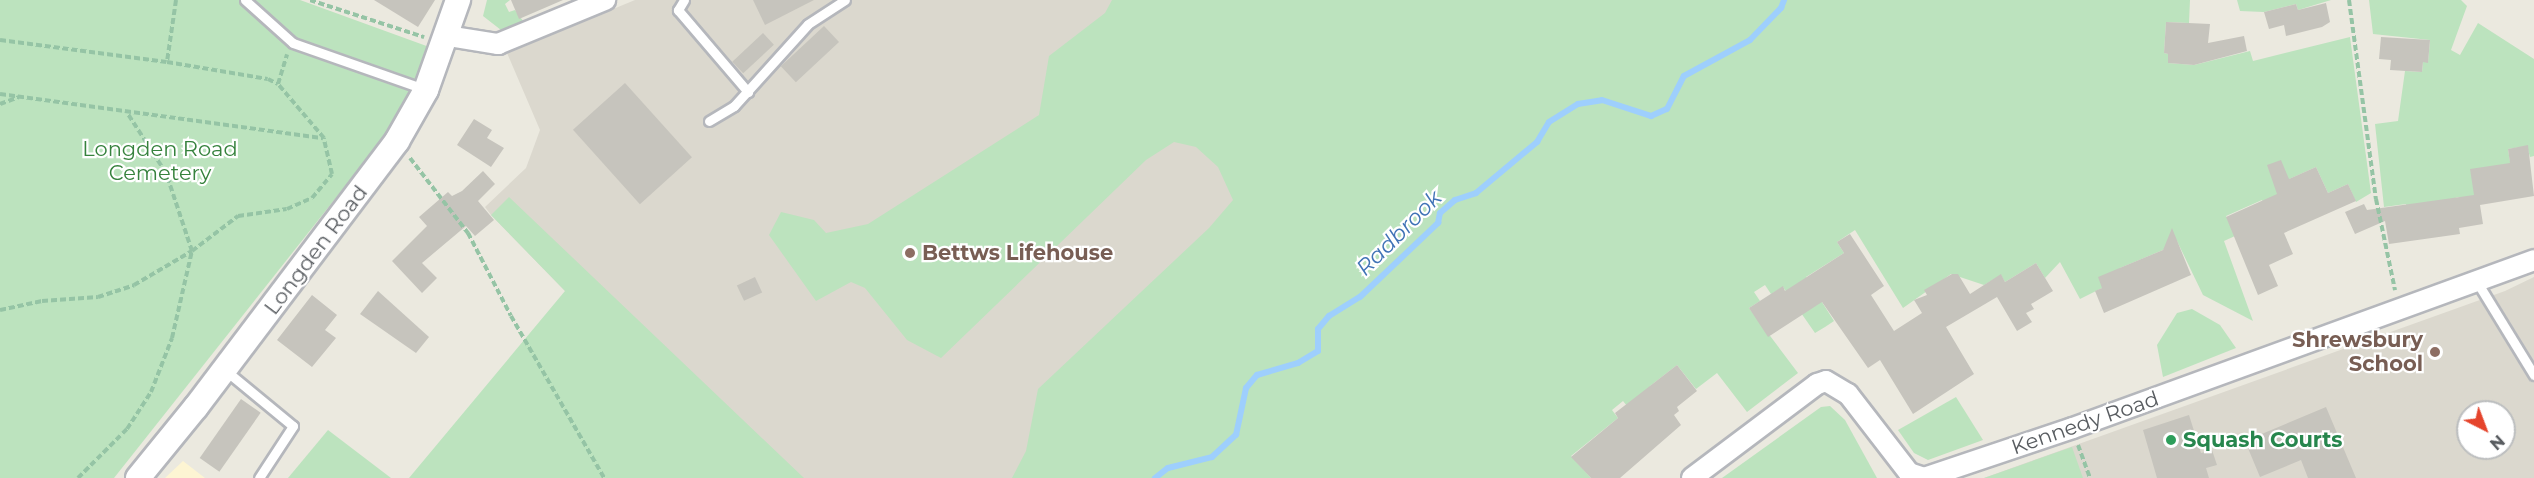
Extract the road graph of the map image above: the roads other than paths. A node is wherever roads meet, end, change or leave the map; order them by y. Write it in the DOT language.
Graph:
graph roads {
  1 [pos="245,0"];
  2 [pos="458,0"];
  3 [pos="606,0"];
  4 [pos="684,0"];
  5 [pos="845,0"];
  6 [pos="446,39"];
  7 [pos="426,90"];
  8 [pos="748,92"];
  9 [pos="709,121"];
  10 [pos="2534,260"];
  11 [pos="2477,282"];
  12 [pos="225,369"];
  13 [pos="2534,375"];
  14 [pos="1908,475"];
  15 [pos="138,478"];
  16 [pos="260,478"];
  17 [pos="1692,478"];
  1 -- 7 [label="lane"];
  2 -- 6 [label="street, Longden Road"];
  3 -- 6 [label="street"];
  4 -- 8 [label="lane"];
  5 -- 8 [label="lane"];
  6 -- 7 [label="street, Longden Road"];
  7 -- 12 [label="street, Longden Road"];
  8 -- 9 [label="lane"];
  10 -- 11 [label="street, Kennedy Road"];
  11 -- 13 [label="lane"];
  11 -- 14 [label="street, Kennedy Road"];
  12 -- 15 [label="street, Longden Road"];
  12 -- 16 [label="lane"];
  14 -- 17 [label="street, Kennedy Road"];
}
